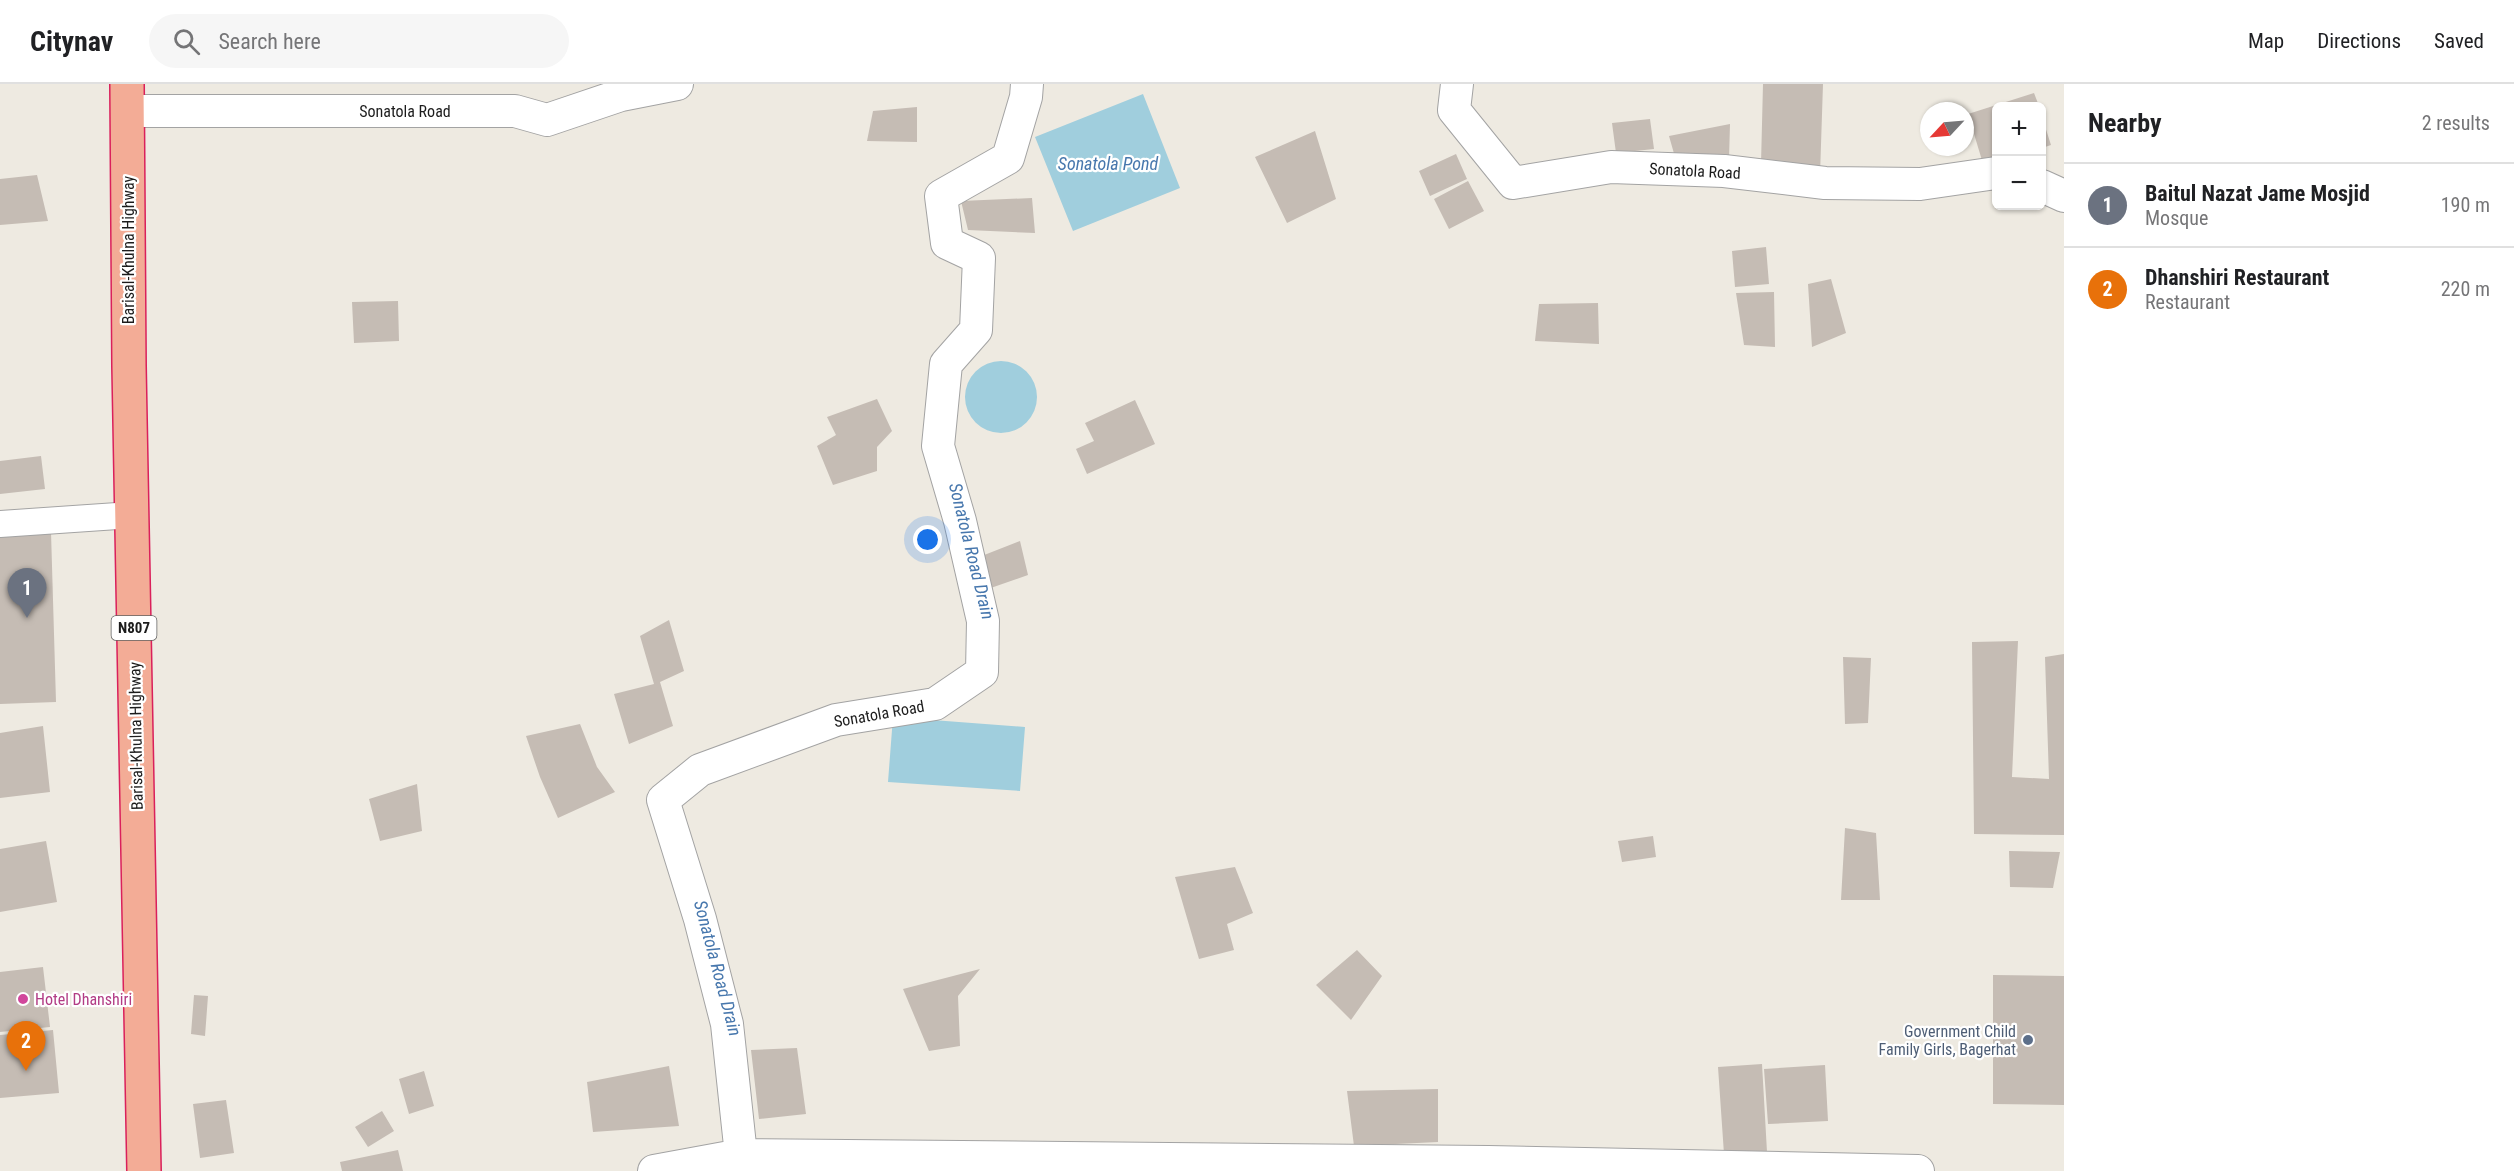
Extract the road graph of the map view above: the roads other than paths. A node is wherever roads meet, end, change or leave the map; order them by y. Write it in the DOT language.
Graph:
graph roads {
  1 [pos="677,84"];
  2 [pos="1027,84"];
  3 [pos="1457,84"];
  4 [pos="127,98"];
  5 [pos="1992,174"];
  6 [pos="2046,188"];
  7 [pos="2064,196"];
  8 [pos="132,515"];
  9 [pos="0,524"];
  10 [pos="741,1155"];
  11 [pos="144,1171"];
  12 [pos="654,1171"];
  13 [pos="1918,1171"];
  1 -- 4 [label="street, Sonatola Road"];
  2 -- 10 [label="street, Sonatola Road"];
  3 -- 5 [label="street, Sonatola Road"];
  4 -- 8 [label="highway, Barisal-Khulna Highway / N807"];
  6 -- 7 [label="street"];
  8 -- 9 [label="street"];
  8 -- 11 [label="highway, Barisal-Khulna Highway / N807"];
  10 -- 12 [label="street"];
  10 -- 13 [label="street"];
}
